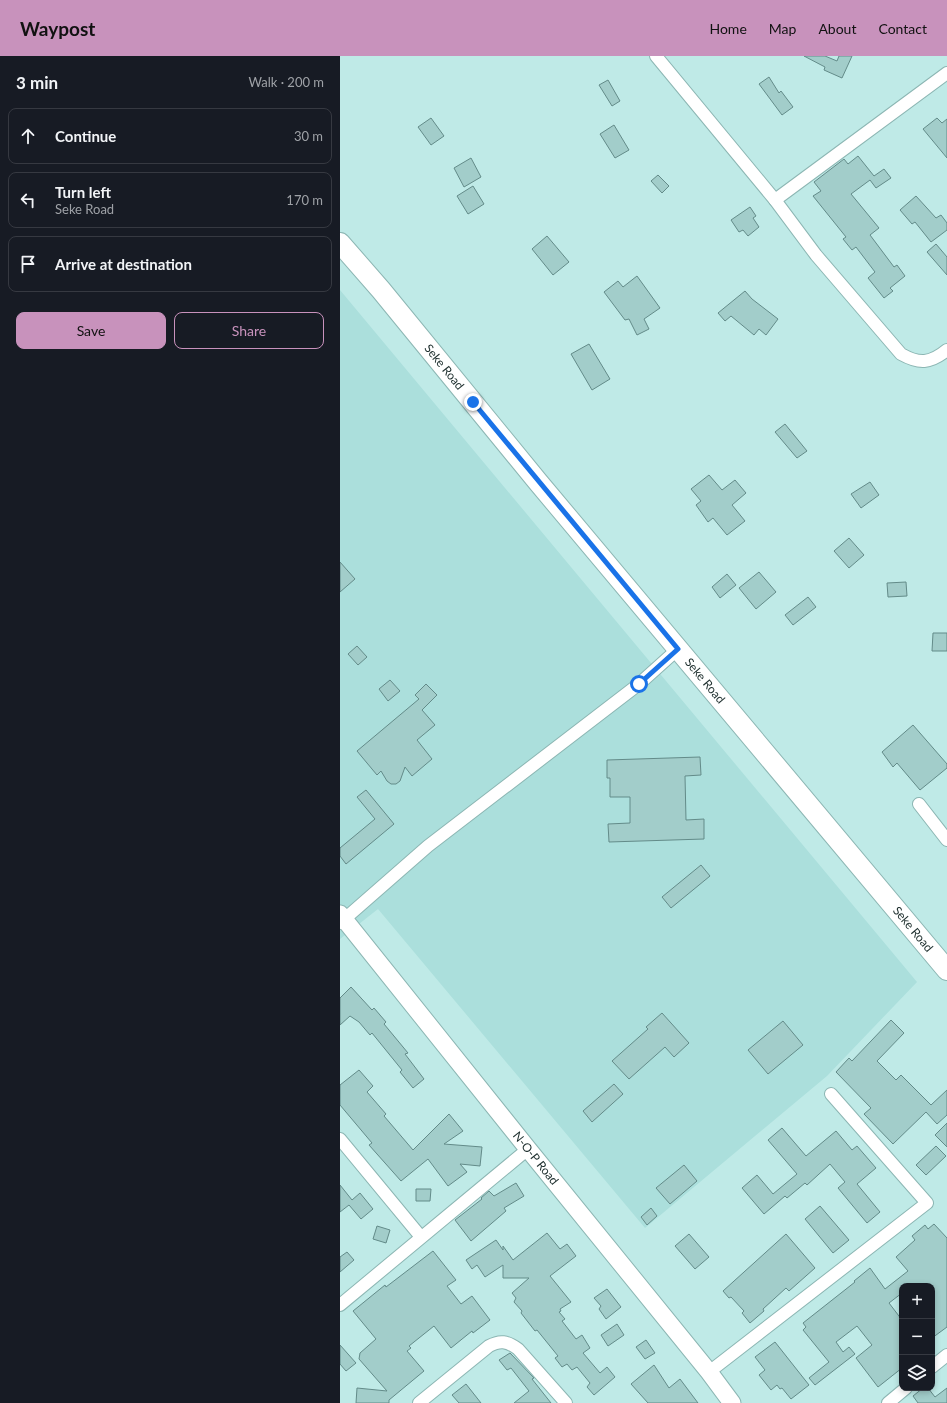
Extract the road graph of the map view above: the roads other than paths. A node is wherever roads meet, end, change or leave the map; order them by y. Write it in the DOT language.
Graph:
graph roads {
  1 [pos="656,56"];
  2 [pos="947,73"];
  3 [pos="775,200"];
  4 [pos="340,243"];
  5 [pos="947,350"];
  6 [pos="678,649"];
  7 [pos="920,804"];
  8 [pos="947,840"];
  9 [pos="341,919"];
  10 [pos="947,970"];
  11 [pos="831,1094"];
  12 [pos="340,1138"];
  13 [pos="528,1149"];
  14 [pos="421,1237"];
  15 [pos="340,1305"];
  16 [pos="947,1355"];
  17 [pos="935,1365"];
  18 [pos="709,1372"];
  19 [pos="902,1391"];
  20 [pos="419,1403"];
  21 [pos="566,1403"];
  22 [pos="732,1403"];
  23 [pos="888,1403"];
  1 -- 3 [label="street"];
  2 -- 3 [label="street"];
  3 -- 5 [label="street"];
  4 -- 6 [label="main road, Seke Road"];
  6 -- 9 [label="street"];
  6 -- 10 [label="main road, Seke Road"];
  7 -- 8 [label="street"];
  9 -- 13 [label="street, N-O-P Road"];
  11 -- 18 [label="street"];
  12 -- 14 [label="street"];
  13 -- 14 [label="street"];
  13 -- 18 [label="street, N-O-P Road"];
  14 -- 15 [label="street"];
  16 -- 17 [label="street"];
  18 -- 22 [label="street, N-O-P Road"];
  19 -- 23 [label="street"];
  20 -- 21 [label="street"];
}
